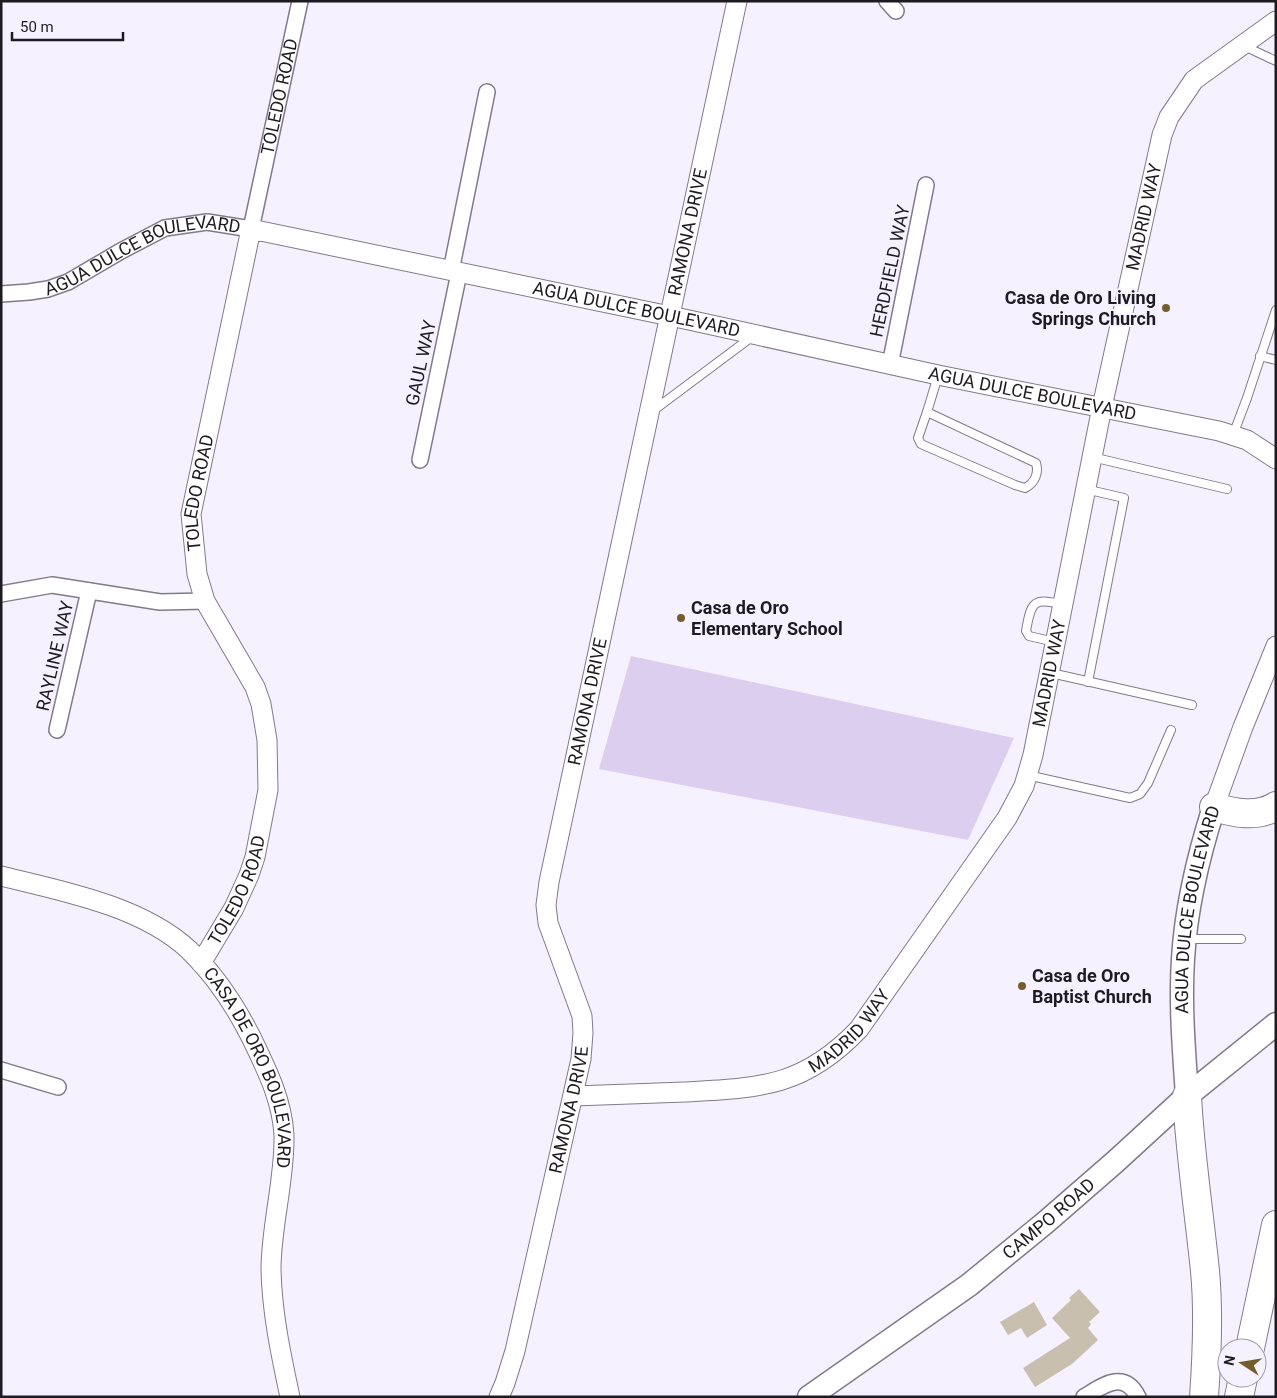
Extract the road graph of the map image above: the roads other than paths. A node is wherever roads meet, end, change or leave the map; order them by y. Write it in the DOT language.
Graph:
graph roads {
  1 [pos="300,1"];
  2 [pos="737,1"];
  3 [pos="1276,21"];
  4 [pos="1243,46"];
  5 [pos="1276,61"];
  6 [pos="487,92"];
  7 [pos="926,185"];
  8 [pos="250,229"];
  9 [pos="455,272"];
  10 [pos="1,294"];
  11 [pos="1276,310"];
  12 [pos="669,316"];
  13 [pos="754,336"];
  14 [pos="1260,356"];
  15 [pos="1276,360"];
  16 [pos="890,365"];
  17 [pos="938,375"];
  18 [pos="1102,407"];
  19 [pos="927,412"];
  20 [pos="648,414"];
  21 [pos="1233,435"];
  22 [pos="1092,456"];
  23 [pos="1276,459"];
  24 [pos="420,460"];
  25 [pos="1086,489"];
  26 [pos="1227,489"];
  27 [pos="89,591"];
  28 [pos="1,594"];
  29 [pos="205,601"];
  30 [pos="1063,605"];
  31 [pos="1055,642"];
  32 [pos="1276,646"];
  33 [pos="1049,672"];
  34 [pos="1088,682"];
  35 [pos="1192,705"];
  36 [pos="57,730"];
  37 [pos="1171,730"];
  38 [pos="1027,775"];
  39 [pos="1276,806"];
  40 [pos="1214,807"];
  41 [pos="1,876"];
  42 [pos="1185,939"];
  43 [pos="1241,939"];
  44 [pos="201,963"];
  45 [pos="1276,1024"];
  46 [pos="1,1070"];
  47 [pos="58,1087"];
  48 [pos="574,1096"];
  49 [pos="1187,1096"];
  50 [pos="1276,1226"];
  51 [pos="1252,1338"];
  52 [pos="290,1397"];
  53 [pos="499,1397"];
  54 [pos="809,1397"];
  55 [pos="1084,1397"];
  56 [pos="1138,1397"];
  57 [pos="1204,1397"];
  1 -- 8 [label="street, TOLEDO ROAD"];
  2 -- 12 [label="street, RAMONA DRIVE"];
  3 -- 4 [label="street, MADRID WAY"];
  4 -- 5 [label="lane"];
  4 -- 18 [label="street, MADRID WAY"];
  6 -- 9 [label="street, GAUL WAY"];
  7 -- 16 [label="street, HERDFIELD WAY"];
  8 -- 9 [label="street, AGUA DULCE BOULEVARD"];
  8 -- 10 [label="street, AGUA DULCE BOULEVARD"];
  8 -- 29 [label="street, TOLEDO ROAD"];
  9 -- 12 [label="street, AGUA DULCE BOULEVARD"];
  9 -- 24 [label="street, GAUL WAY"];
  11 -- 14 [label="lane"];
  12 -- 13 [label="street, AGUA DULCE BOULEVARD"];
  12 -- 20 [label="street, RAMONA DRIVE"];
  13 -- 16 [label="street, AGUA DULCE BOULEVARD"];
  13 -- 20 [label="lane"];
  14 -- 15 [label="lane"];
  14 -- 21 [label="lane"];
  16 -- 17 [label="street, AGUA DULCE BOULEVARD"];
  17 -- 18 [label="street, AGUA DULCE BOULEVARD"];
  17 -- 19 [label="lane"];
  18 -- 21 [label="street, AGUA DULCE BOULEVARD"];
  18 -- 22 [label="street, MADRID WAY"];
  19 -- 19 [label="lane"];
  20 -- 48 [label="street, RAMONA DRIVE"];
  21 -- 23 [label="street, AGUA DULCE BOULEVARD"];
  22 -- 25 [label="street, MADRID WAY"];
  22 -- 26 [label="lane"];
  25 -- 30 [label="street, MADRID WAY"];
  25 -- 34 [label="lane"];
  27 -- 28 [label="street"];
  27 -- 29 [label="street"];
  27 -- 36 [label="street, RAYLINE WAY"];
  29 -- 44 [label="street, TOLEDO ROAD"];
  30 -- 31 [label="street, MADRID WAY"];
  30 -- 31 [label="lane"];
  31 -- 33 [label="street, MADRID WAY"];
  32 -- 40 [label="street, AGUA DULCE BOULEVARD"];
  33 -- 34 [label="lane"];
  33 -- 38 [label="street, MADRID WAY"];
  34 -- 35 [label="lane"];
  37 -- 38 [label="lane"];
  38 -- 48 [label="street, MADRID WAY"];
  39 -- 40 [label="highway"];
  40 -- 42 [label="main road, AGUA DULCE BOULEVARD"];
  41 -- 44 [label="street, CASA DE ORO BOULEVARD"];
  42 -- 43 [label="lane"];
  42 -- 49 [label="main road, AGUA DULCE BOULEVARD"];
  44 -- 52 [label="street, CASA DE ORO BOULEVARD"];
  45 -- 49 [label="main road, CAMPO ROAD"];
  46 -- 47 [label="street"];
  48 -- 53 [label="street, RAMONA DRIVE"];
  49 -- 54 [label="main road, CAMPO ROAD"];
  49 -- 57 [label="highway"];
  50 -- 51 [label="highway"];
  55 -- 56 [label="street"];
}
